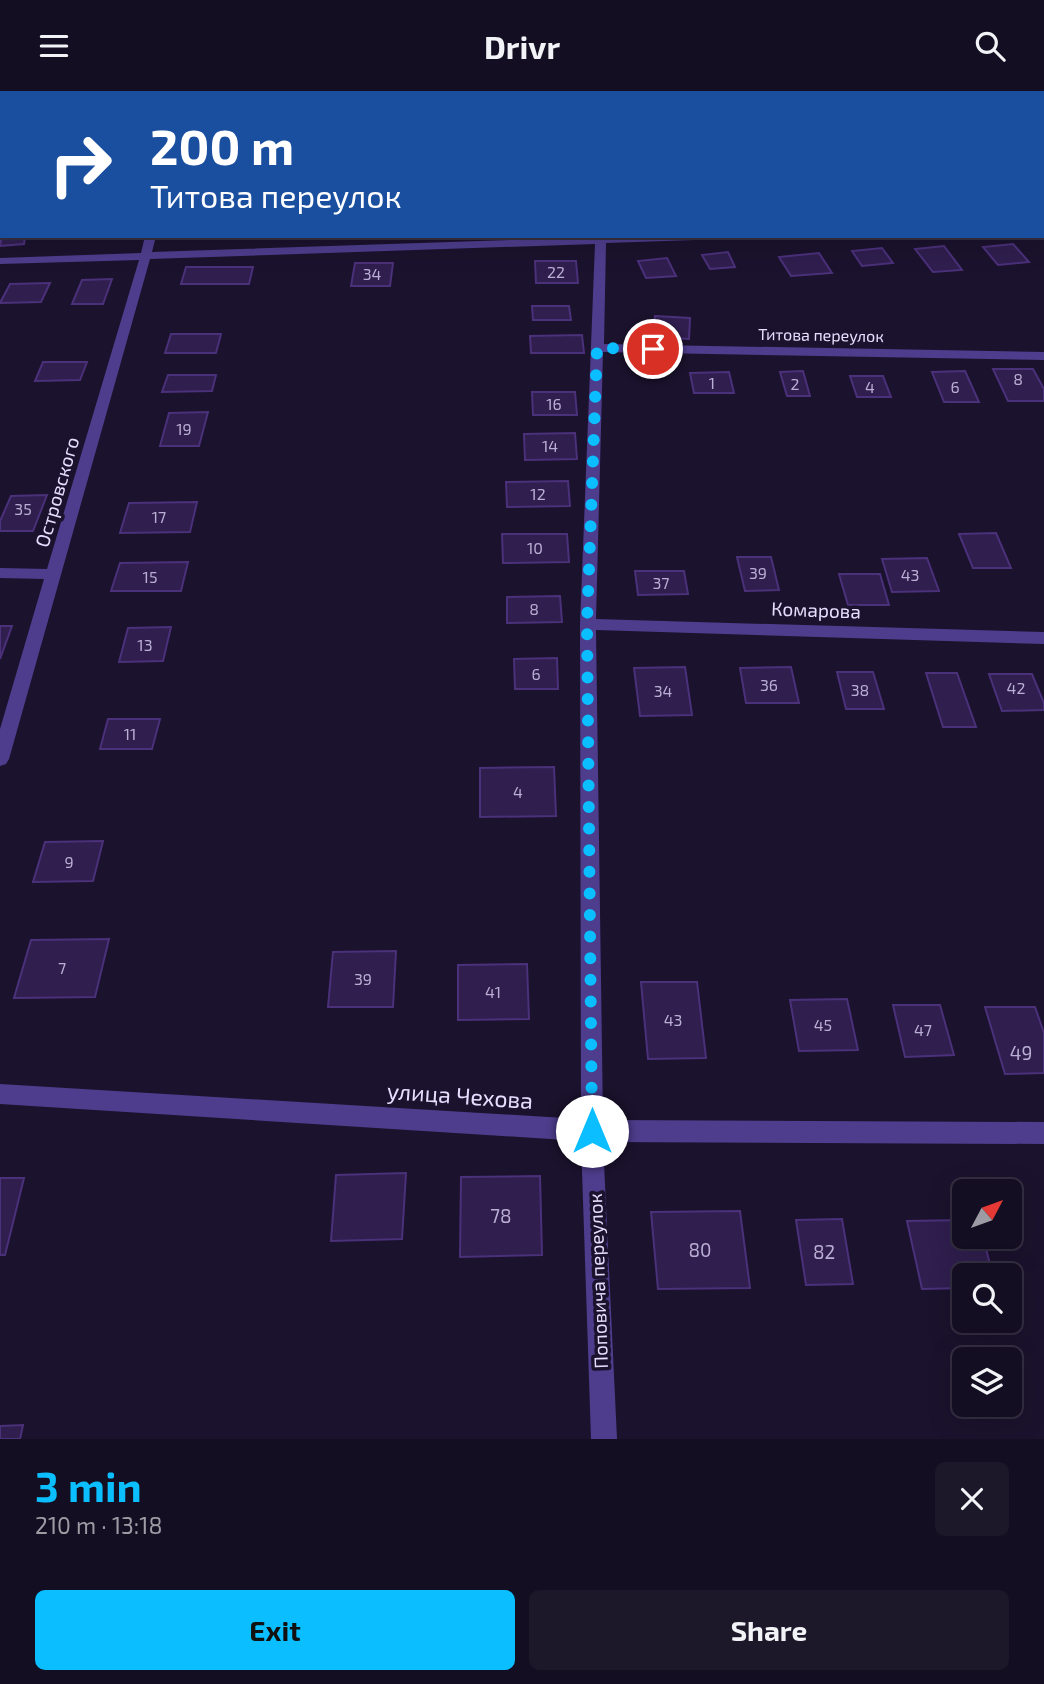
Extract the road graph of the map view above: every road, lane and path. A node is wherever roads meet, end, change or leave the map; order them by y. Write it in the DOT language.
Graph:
graph roads {
  1 [pos="150,238"];
  2 [pos="662,238"];
  3 [pos="601,240"];
  4 [pos="146,255"];
  5 [pos="0,261"];
  6 [pos="597,348"];
  7 [pos="1044,356"];
  8 [pos="0,573"];
  9 [pos="53,574"];
  10 [pos="587,624"];
  11 [pos="1044,638"];
  12 [pos="0,759"];
  13 [pos="0,1094"];
  14 [pos="592,1131"];
  15 [pos="1044,1133"];
  16 [pos="604,1439"];
  1 -- 4 [label="street, Островского"];
  2 -- 3 [label="street"];
  3 -- 4 [label="street"];
  3 -- 6 [label="street, Поповича переулок"];
  4 -- 5 [label="street"];
  4 -- 9 [label="street, Островского"];
  6 -- 7 [label="street, Титова переулок"];
  6 -- 10 [label="street, Поповича переулок"];
  8 -- 9 [label="street"];
  9 -- 12 [label="street, Островского"];
  10 -- 11 [label="street, Комарова"];
  10 -- 14 [label="street, Поповича переулок"];
  13 -- 14 [label="street, улица Чехова"];
  14 -- 15 [label="street, улица Чехова"];
  14 -- 16 [label="street, Поповича переулок"];
}
